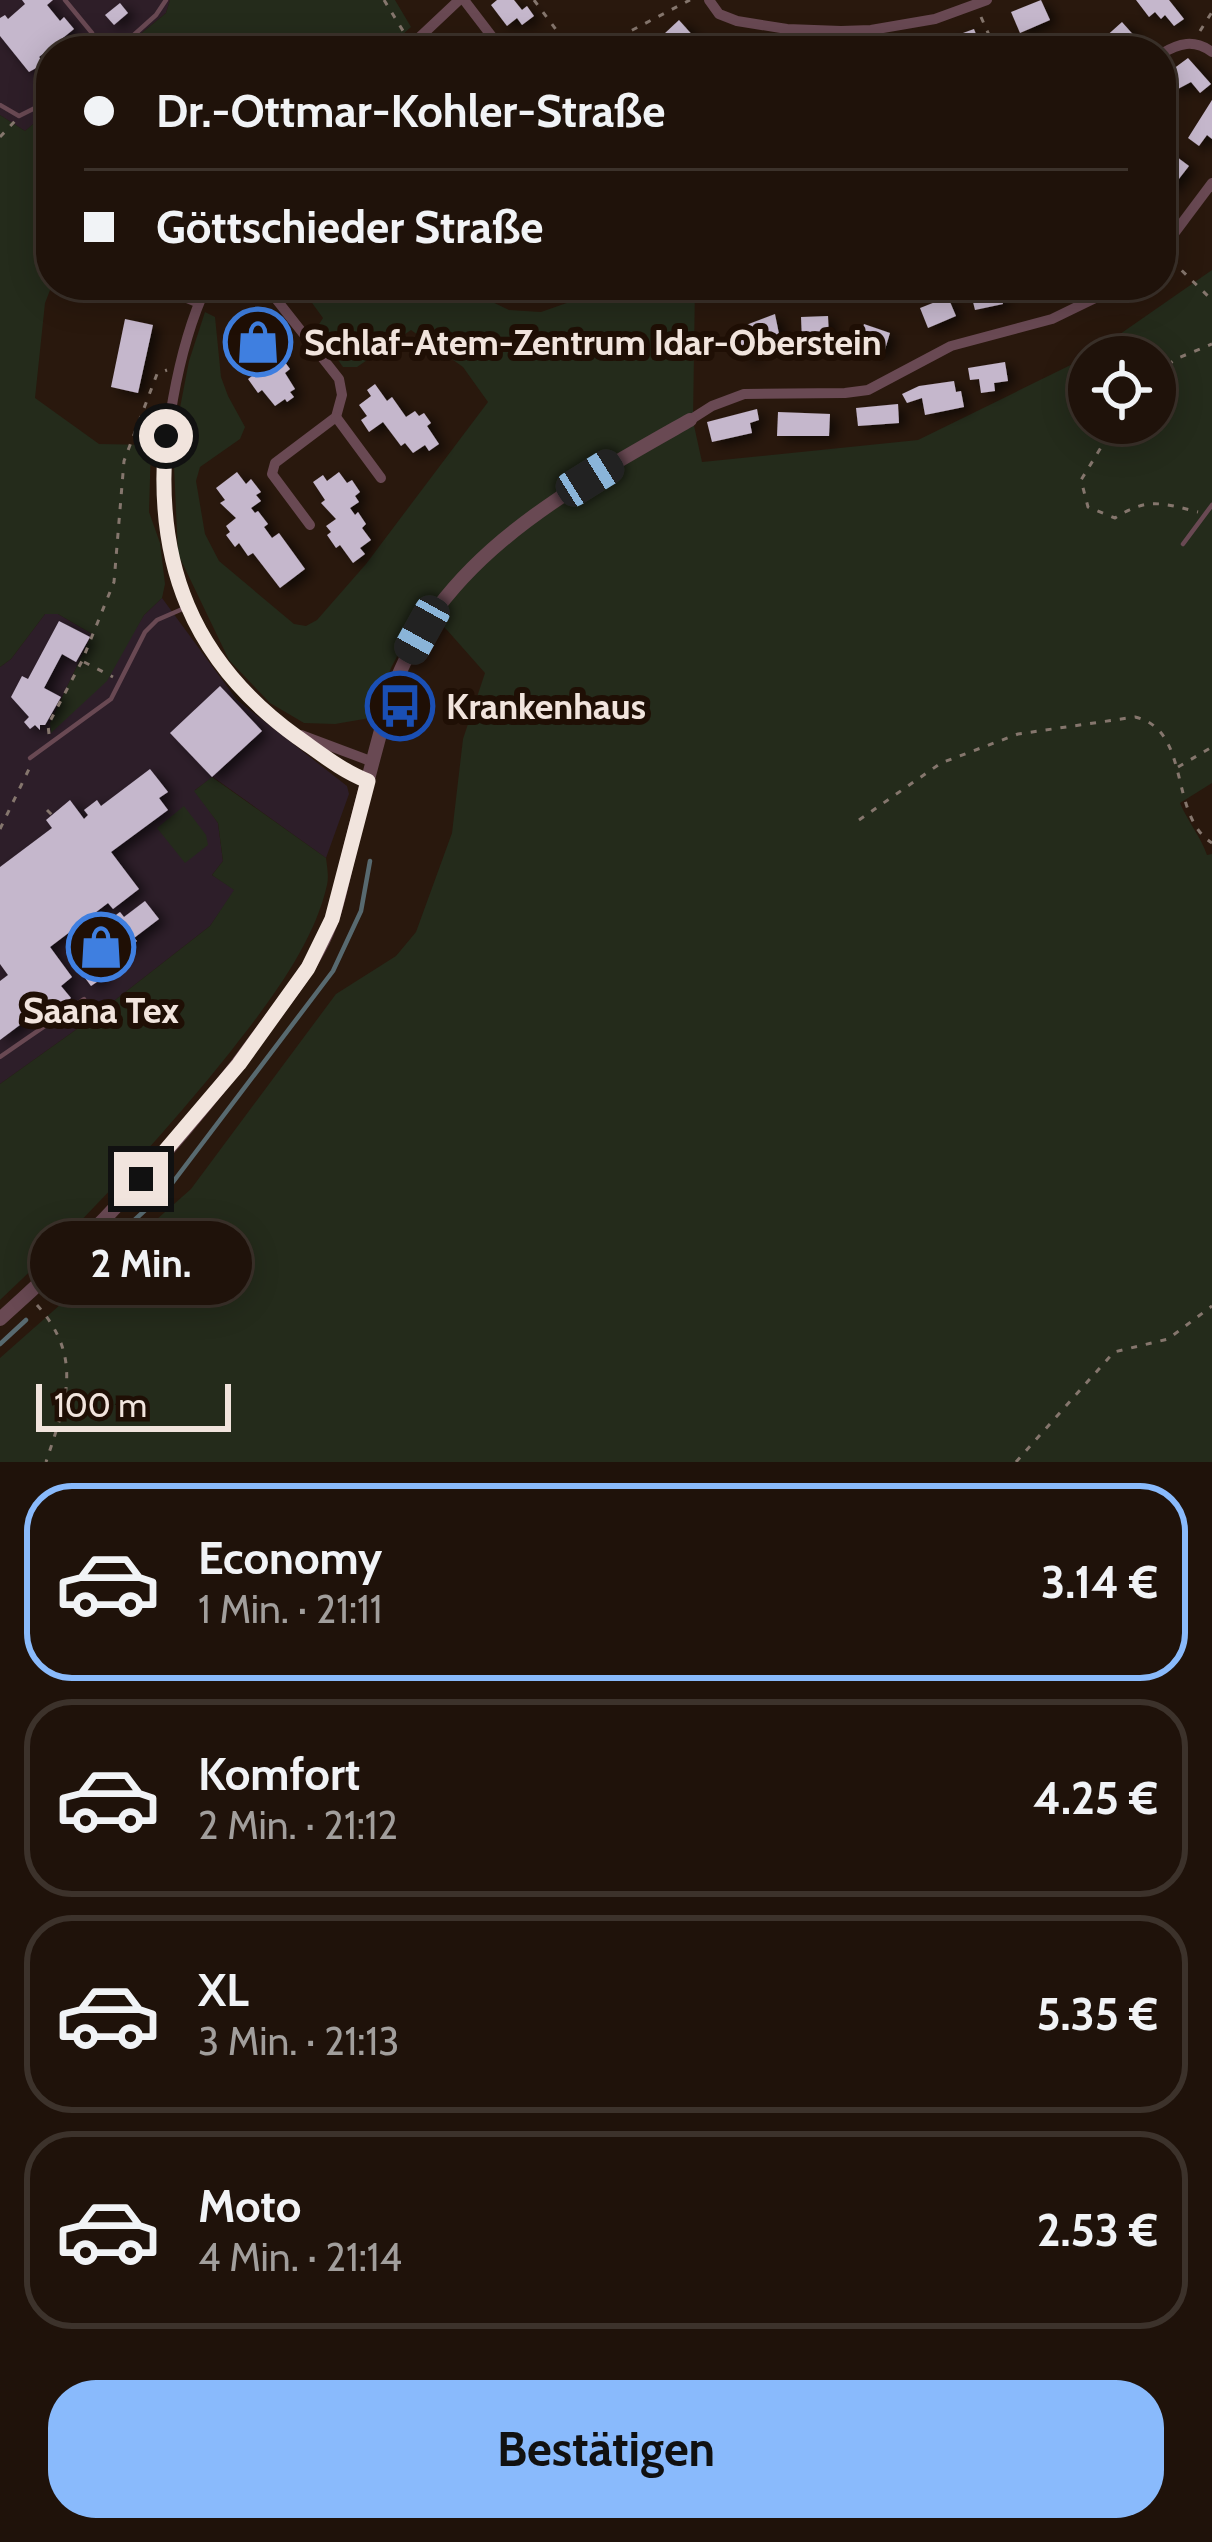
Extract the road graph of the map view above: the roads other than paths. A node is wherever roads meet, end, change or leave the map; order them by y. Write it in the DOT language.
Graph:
graph roads {
  1 [pos="65,0"];
  2 [pos="166,0"];
  3 [pos="461,0"];
  4 [pos="709,0"];
  5 [pos="981,2"];
  6 [pos="92,33"];
  7 [pos="133,36"];
  8 [pos="421,36"];
  9 [pos="490,36"];
  10 [pos="1176,46"];
  11 [pos="1212,52"];
  12 [pos="0,105"];
  13 [pos="36,108"];
  14 [pos="1212,183"];
  15 [pos="1176,231"];
  16 [pos="186,300"];
  17 [pos="201,300"];
  18 [pos="277,300"];
  19 [pos="1091,300"];
  20 [pos="199,305"];
  21 [pos="336,417"];
  22 [pos="690,420"];
  23 [pos="381,478"];
  24 [pos="1212,505"];
  25 [pos="310,525"];
  26 [pos="1183,544"];
  27 [pos="187,607"];
  28 [pos="287,729"];
  29 [pos="30,758"];
  30 [pos="373,763"];
  31 [pos="368,781"];
  32 [pos="84,999"];
  33 [pos="0,1057"];
  34 [pos="0,1319"];
  1 -- 6 [label="lane"];
  2 -- 7 [label="lane"];
  3 -- 8 [label="street"];
  3 -- 9 [label="street"];
  4 -- 5 [label="street"];
  10 -- 11 [label="street"];
  12 -- 13 [label="lane"];
  14 -- 15 [label="street"];
  16 -- 20 [label="lane"];
  17 -- 20 [label="street"];
  18 -- 21 [label="street"];
  19 -- 22 [label="street"];
  20 -- 27 [label="street"];
  21 -- 23 [label="street"];
  21 -- 25 [label="street"];
  22 -- 30 [label="street"];
  24 -- 26 [label="lane"];
  27 -- 28 [label="street"];
  27 -- 29 [label="lane"];
  28 -- 30 [label="street"];
  28 -- 31 [label="street"];
  30 -- 31 [label="street"];
  31 -- 34 [label="street"];
  32 -- 33 [label="lane"];
}
